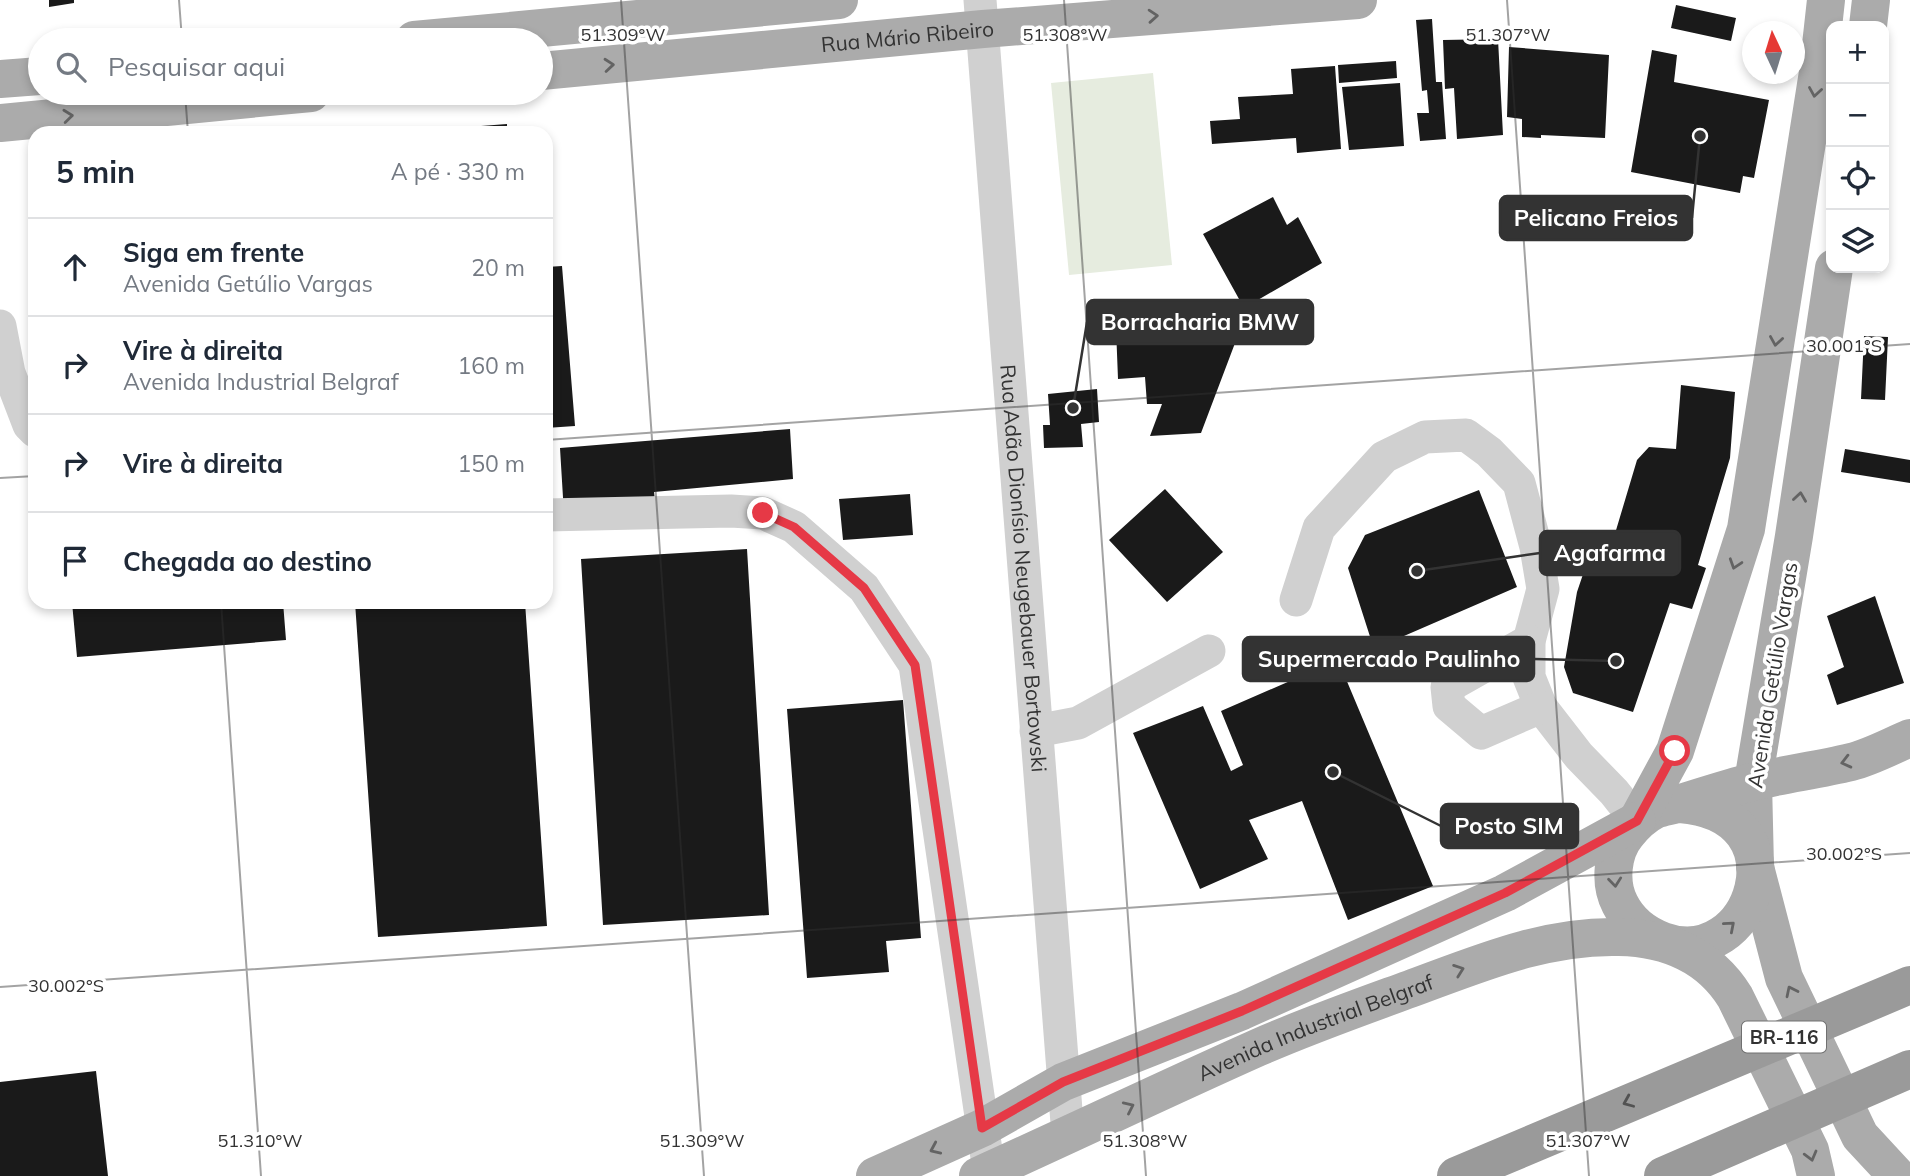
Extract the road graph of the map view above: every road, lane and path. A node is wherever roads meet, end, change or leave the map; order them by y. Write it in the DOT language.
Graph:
graph roads {
  1 [pos="839,0"];
  2 [pos="1358,0"];
  3 [pos="1826,0"];
  4 [pos="1871,0"];
  5 [pos="981,15"];
  6 [pos="1869,21"];
  7 [pos="542,28"];
  8 [pos="553,69"];
  9 [pos="28,77"];
  10 [pos="0,79"];
  11 [pos="119,105"];
  12 [pos="0,122"];
  13 [pos="1833,273"];
  14 [pos="1782,302"];
  15 [pos="1828,311"];
  16 [pos="0,326"];
  17 [pos="28,422"];
  18 [pos="553,515"];
  19 [pos="1746,529"];
  20 [pos="1794,536"];
  21 [pos="1296,600"];
  22 [pos="1529,641"];
  23 [pos="1209,651"];
  24 [pos="1541,707"];
  25 [pos="1036,731"];
  26 [pos="1910,738"];
  27 [pos="1753,782"];
  28 [pos="1680,804"];
  29 [pos="1637,821"];
  30 [pos="1755,867"];
  31 [pos="1669,943"];
  32 [pos="1894,992"];
  33 [pos="1901,1073"];
  34 [pos="1063,1082"];
  35 [pos="982,1128"];
  36 [pos="1068,1136"];
  37 [pos="984,1173"];
  38 [pos="875,1176"];
  39 [pos="1456,1176"];
  40 [pos="1663,1176"];
  41 [pos="1816,1176"];
  42 [pos="1897,1176"];
  1 -- 7 [label="main road, Rua Mário Ribeiro"];
  5 -- 2 [label="main road, Rua Mário Ribeiro, one-way"];
  3 -- 14 [label="main road, one-way"];
  4 -- 6 [label="main road"];
  8 -- 5 [label="main road, Rua Mário Ribeiro, one-way"];
  5 -- 25 [label="street, Rua Adão Dionísio Neugebauer Bortowski"];
  9 -- 10 [label="main road"];
  12 -- 11 [label="main road, one-way"];
  13 -- 15 [label="main road, Avenida Getúlio Vargas"];
  14 -- 15 [label="main road"];
  14 -- 19 [label="main road, one-way"];
  20 -- 15 [label="main road, Avenida Getúlio Vargas, one-way"];
  16 -- 17 [label="street"];
  18 -- 35 [label="street"];
  19 -- 20 [label="main road"];
  19 -- 29 [label="main road, one-way"];
  20 -- 27 [label="main road, Avenida Getúlio Vargas"];
  21 -- 22 [label="street"];
  22 -- 24 [label="street"];
  22 -- 24 [label="street"];
  23 -- 25 [label="street"];
  24 -- 29 [label="street"];
  25 -- 34 [label="street, Rua Adão Dionísio Neugebauer Bortowski"];
  26 -- 27 [label="main road, one-way"];
  27 -- 28 [label="main road"];
  27 -- 30 [label="main road, Avenida Getúlio Vargas"];
  28 -- 29 [label="main road"];
  28 -- 30 [label="main road"];
  29 -- 31 [label="main road, one-way"];
  29 -- 34 [label="main road, Avenida Industrial Belgraf"];
  31 -- 30 [label="main road, one-way"];
  42 -- 30 [label="main road, Avenida Getúlio Vargas, one-way"];
  36 -- 31 [label="main road, Avenida Industrial Belgraf, one-way"];
  31 -- 41 [label="main road, one-way"];
  32 -- 39 [label="highway, BR-116, one-way"];
  33 -- 40 [label="highway"];
  34 -- 35 [label="main road, Avenida Industrial Belgraf"];
  34 -- 36 [label="street, Rua Adão Dionísio Neugebauer Bortowski"];
  35 -- 37 [label="street"];
  35 -- 38 [label="main road, Avenida Industrial Belgraf, one-way"];
  36 -- 37 [label="main road, Avenida Industrial Belgraf"];
}
